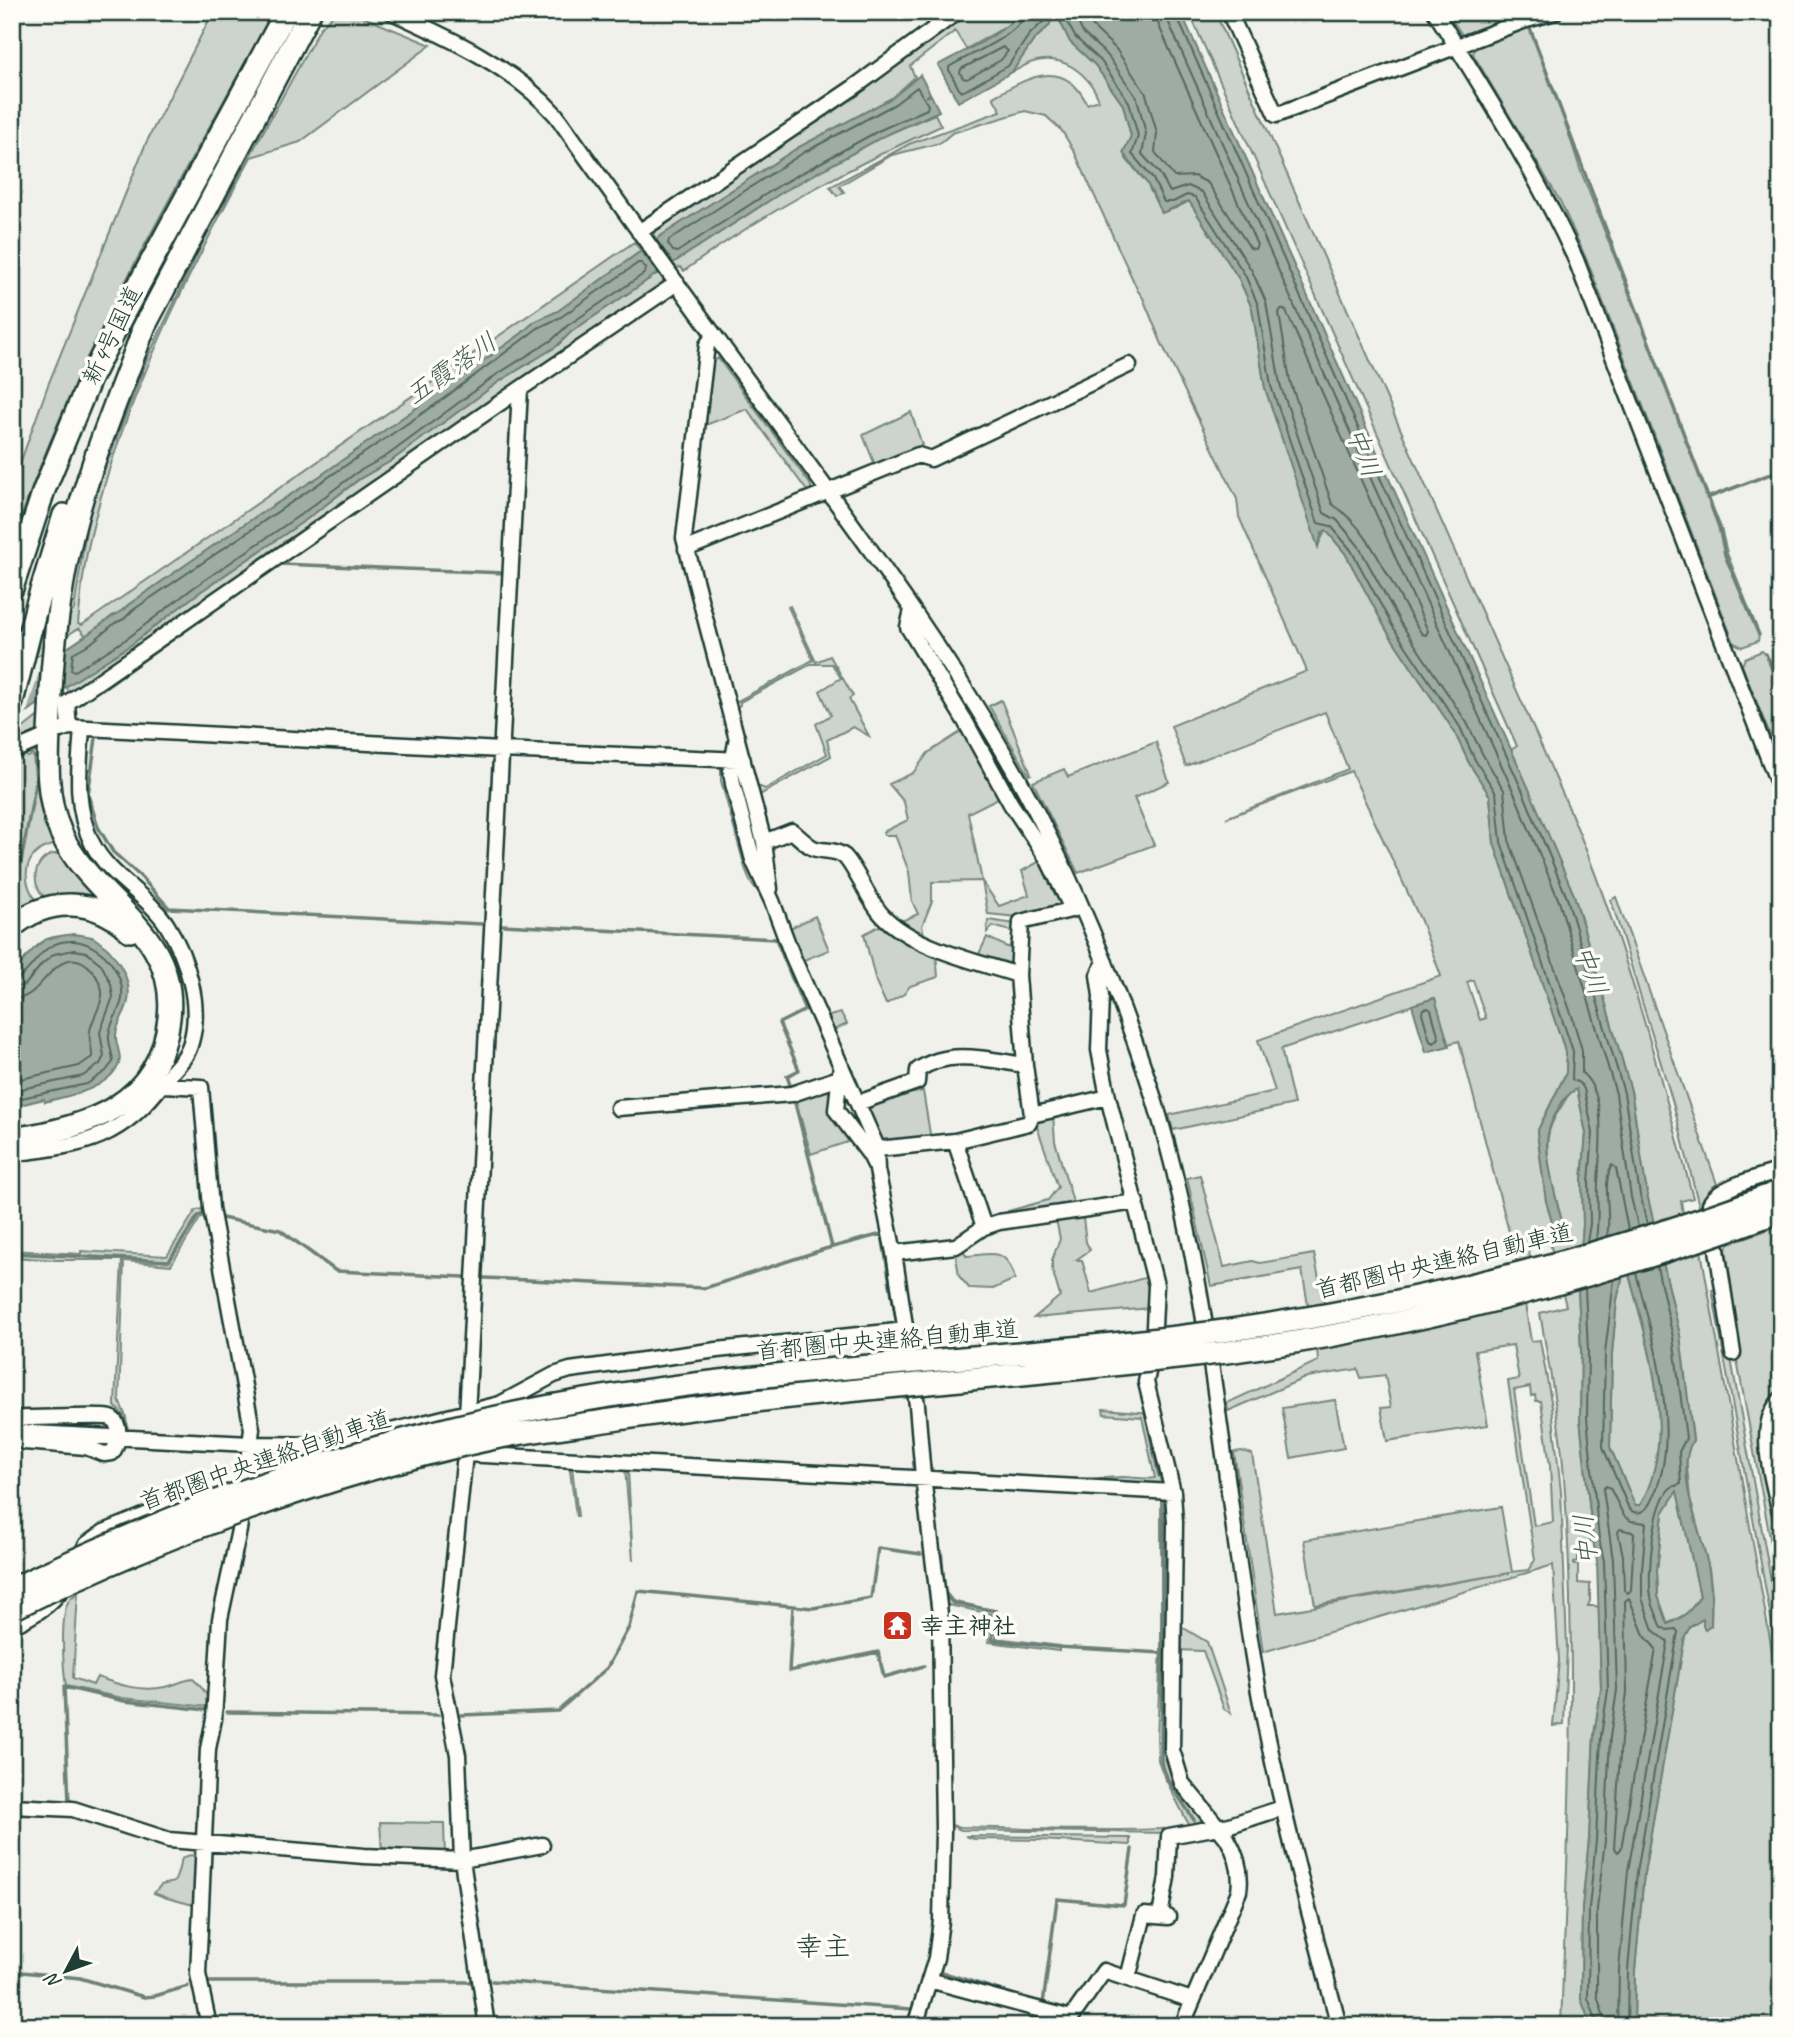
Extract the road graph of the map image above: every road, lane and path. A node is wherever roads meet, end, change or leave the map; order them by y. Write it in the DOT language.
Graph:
graph roads {
  1 [pos="286,12"];
  2 [pos="310,12"];
  3 [pos="392,12"];
  4 [pos="957,12"];
  5 [pos="1229,12"];
  6 [pos="1435,12"];
  7 [pos="1555,12"];
  8 [pos="1531,16"];
  9 [pos="1457,47"];
  10 [pos="642,236"];
  11 [pos="673,279"];
  12 [pos="148,320"];
  13 [pos="714,335"];
  14 [pos="1129,365"];
  15 [pos="520,389"];
  16 [pos="828,491"];
  17 [pos="686,549"];
  18 [pos="12,588"];
  19 [pos="12,702"];
  20 [pos="65,726"];
  21 [pos="43,738"];
  22 [pos="15,750"];
  23 [pos="501,750"];
  24 [pos="738,761"];
  25 [pos="1781,791"];
  26 [pos="764,842"];
  27 [pos="772,901"];
  28 [pos="1077,908"];
  29 [pos="12,927"];
  30 [pos="1105,962"];
  31 [pos="1018,975"];
  32 [pos="156,1051"];
  33 [pos="1025,1065"];
  34 [pos="843,1077"];
  35 [pos="164,1085"];
  36 [pos="1108,1097"];
  37 [pos="858,1103"];
  38 [pos="618,1108"];
  39 [pos="1032,1115"];
  40 [pos="12,1129"];
  41 [pos="12,1139"];
  42 [pos="956,1141"];
  43 [pos="872,1150"];
  44 [pos="12,1154"];
  45 [pos="1781,1170"];
  46 [pos="1781,1191"];
  47 [pos="1136,1202"];
  48 [pos="1781,1211"];
  49 [pos="984,1227"];
  50 [pos="894,1253"];
  51 [pos="906,1330"];
  52 [pos="1733,1353"];
  53 [pos="1781,1399"];
  54 [pos="467,1411"];
  55 [pos="12,1418"];
  56 [pos="12,1432"];
  57 [pos="118,1437"];
  58 [pos="12,1442"];
  59 [pos="250,1444"];
  60 [pos="465,1454"];
  61 [pos="247,1475"];
  62 [pos="923,1477"];
  63 [pos="1173,1492"];
  64 [pos="1781,1517"];
  65 [pos="12,1589"];
  66 [pos="12,1609"];
  67 [pos="12,1626"];
  68 [pos="12,1806"];
  69 [pos="1282,1808"];
  70 [pos="1216,1827"];
  71 [pos="205,1844"];
  72 [pos="542,1844"];
  73 [pos="462,1860"];
  74 [pos="1128,1978"];
  75 [pos="929,1980"];
  76 [pos="1192,2000"];
  77 [pos="209,2026"];
  78 [pos="487,2026"];
  79 [pos="915,2026"];
  80 [pos="1182,2026"];
  81 [pos="1339,2026"];
  1 -- 18 [label="highway, 新4号国道"];
  2 -- 12 [label="highway, 新4号国道"];
  3 -- 10 [label="street"];
  4 -- 10 [label="street"];
  5 -- 9 [label="street"];
  6 -- 9 [label="street"];
  7 -- 8 [label="street"];
  8 -- 9 [label="street"];
  9 -- 25 [label="street"];
  10 -- 11 [label="street"];
  11 -- 13 [label="street"];
  11 -- 15 [label="street"];
  12 -- 19 [label="highway, 新4号国道"];
  12 -- 20 [label="highway"];
  13 -- 16 [label="street"];
  13 -- 17 [label="street"];
  14 -- 16 [label="street"];
  15 -- 20 [label="street"];
  15 -- 23 [label="street"];
  16 -- 17 [label="street"];
  16 -- 28 [label="street"];
  17 -- 24 [label="street"];
  20 -- 23 [label="street"];
  20 -- 32 [label="highway"];
  20 -- 35 [label="street"];
  21 -- 22 [label="street"];
  23 -- 24 [label="street"];
  23 -- 54 [label="street"];
  24 -- 26 [label="street"];
  24 -- 27 [label="street"];
  26 -- 27 [label="street"];
  26 -- 31 [label="street"];
  27 -- 34 [label="street"];
  28 -- 30 [label="street"];
  28 -- 31 [label="street"];
  29 -- 32 [label="highway"];
  30 -- 36 [label="street"];
  30 -- 69 [label="street"];
  31 -- 33 [label="street"];
  32 -- 40 [label="highway"];
  32 -- 41 [label="highway"];
  33 -- 37 [label="street"];
  33 -- 39 [label="street"];
  34 -- 37 [label="street"];
  34 -- 38 [label="street"];
  34 -- 43 [label="street"];
  35 -- 44 [label="street"];
  35 -- 59 [label="street"];
  36 -- 39 [label="street"];
  36 -- 47 [label="street"];
  37 -- 43 [label="street"];
  39 -- 42 [label="street"];
  42 -- 43 [label="street"];
  42 -- 49 [label="street"];
  43 -- 50 [label="street"];
  45 -- 52 [label="street"];
  46 -- 65 [label="highway, 首都圏中央連絡自動車道, bridge"];
  47 -- 49 [label="street"];
  47 -- 63 [label="street"];
  48 -- 66 [label="highway, 首都圏中央連絡自動車道, bridge"];
  49 -- 50 [label="street"];
  50 -- 51 [label="street"];
  51 -- 54 [label="street"];
  51 -- 62 [label="street"];
  53 -- 64 [label="street"];
  54 -- 59 [label="street"];
  54 -- 60 [label="street"];
  55 -- 57 [label="street"];
  56 -- 57 [label="street"];
  57 -- 58 [label="street"];
  57 -- 59 [label="street"];
  59 -- 61 [label="street"];
  60 -- 62 [label="street"];
  60 -- 73 [label="street"];
  61 -- 67 [label="street"];
  61 -- 71 [label="street"];
  62 -- 63 [label="street"];
  62 -- 75 [label="street"];
  63 -- 70 [label="street"];
  68 -- 71 [label="street"];
  69 -- 70 [label="street"];
  69 -- 81 [label="street"];
  70 -- 74 [label="street"];
  70 -- 76 [label="street"];
  71 -- 73 [label="street"];
  71 -- 77 [label="street"];
  72 -- 73 [label="street"];
  73 -- 78 [label="street"];
  74 -- 75 [label="street"];
  74 -- 76 [label="street"];
  75 -- 79 [label="street"];
  76 -- 80 [label="street"];
}
